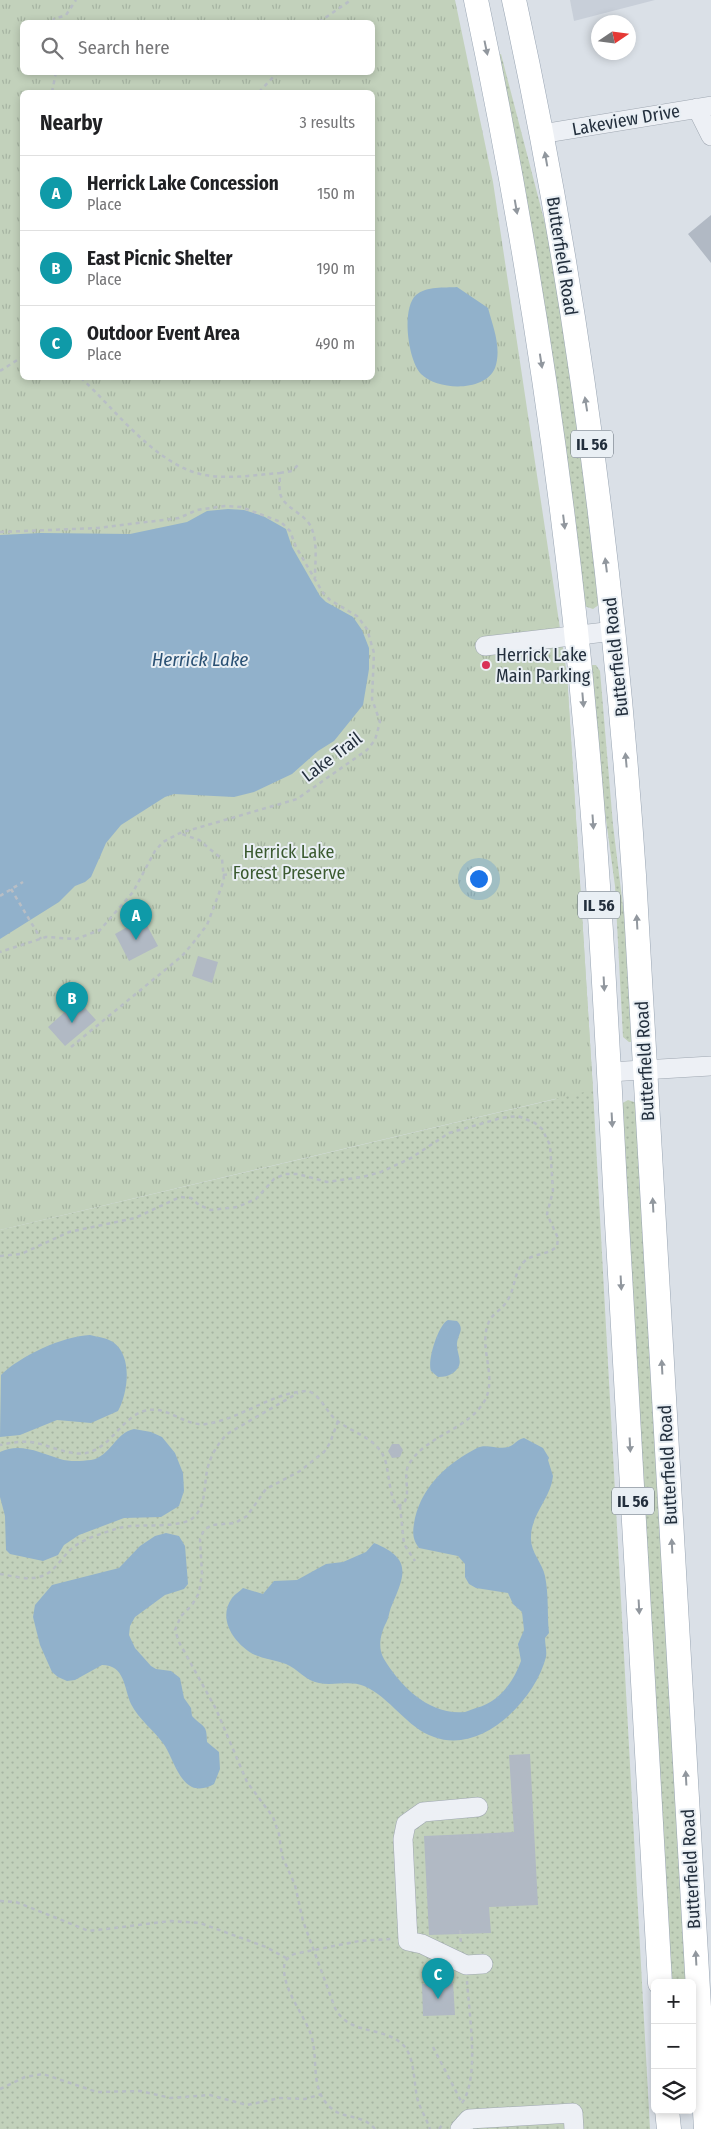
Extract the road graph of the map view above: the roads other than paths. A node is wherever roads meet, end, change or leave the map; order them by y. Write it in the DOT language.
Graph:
graph roads {
  1 [pos="476,0"];
  2 [pos="514,0"];
  3 [pos="704,107"];
  4 [pos="541,134"];
  5 [pos="711,136"];
  6 [pos="614,630"];
  7 [pos="576,634"];
  8 [pos="485,646"];
  9 [pos="711,1066"];
  10 [pos="646,1070"];
  11 [pos="609,1072"];
  12 [pos="478,1807"];
  13 [pos="475,1964"];
  14 [pos="660,1979"];
  15 [pos="668,2114"];
  16 [pos="452,2126"];
  17 [pos="574,2129"];
  18 [pos="668,2129"];
  19 [pos="706,2129"];
  1 -- 7 [label="main road, Butterfield Road / IL 56, one-way"];
  2 -- 4 [label="main road, Butterfield Road / IL 56"];
  3 -- 4 [label="street, Lakeview Drive"];
  3 -- 5 [label="street"];
  6 -- 4 [label="main road, Butterfield Road / IL 56, one-way"];
  6 -- 7 [label="street"];
  10 -- 6 [label="main road, Butterfield Road / IL 56, one-way"];
  7 -- 8 [label="street"];
  7 -- 11 [label="main road, Butterfield Road / IL 56, one-way"];
  9 -- 10 [label="street"];
  10 -- 11 [label="street"];
  19 -- 10 [label="main road, Butterfield Road / IL 56, one-way"];
  11 -- 14 [label="main road, Butterfield Road / IL 56, one-way"];
  12 -- 13 [label="street"];
  15 -- 18 [label="main road"];
  16 -- 17 [label="street"];
}
